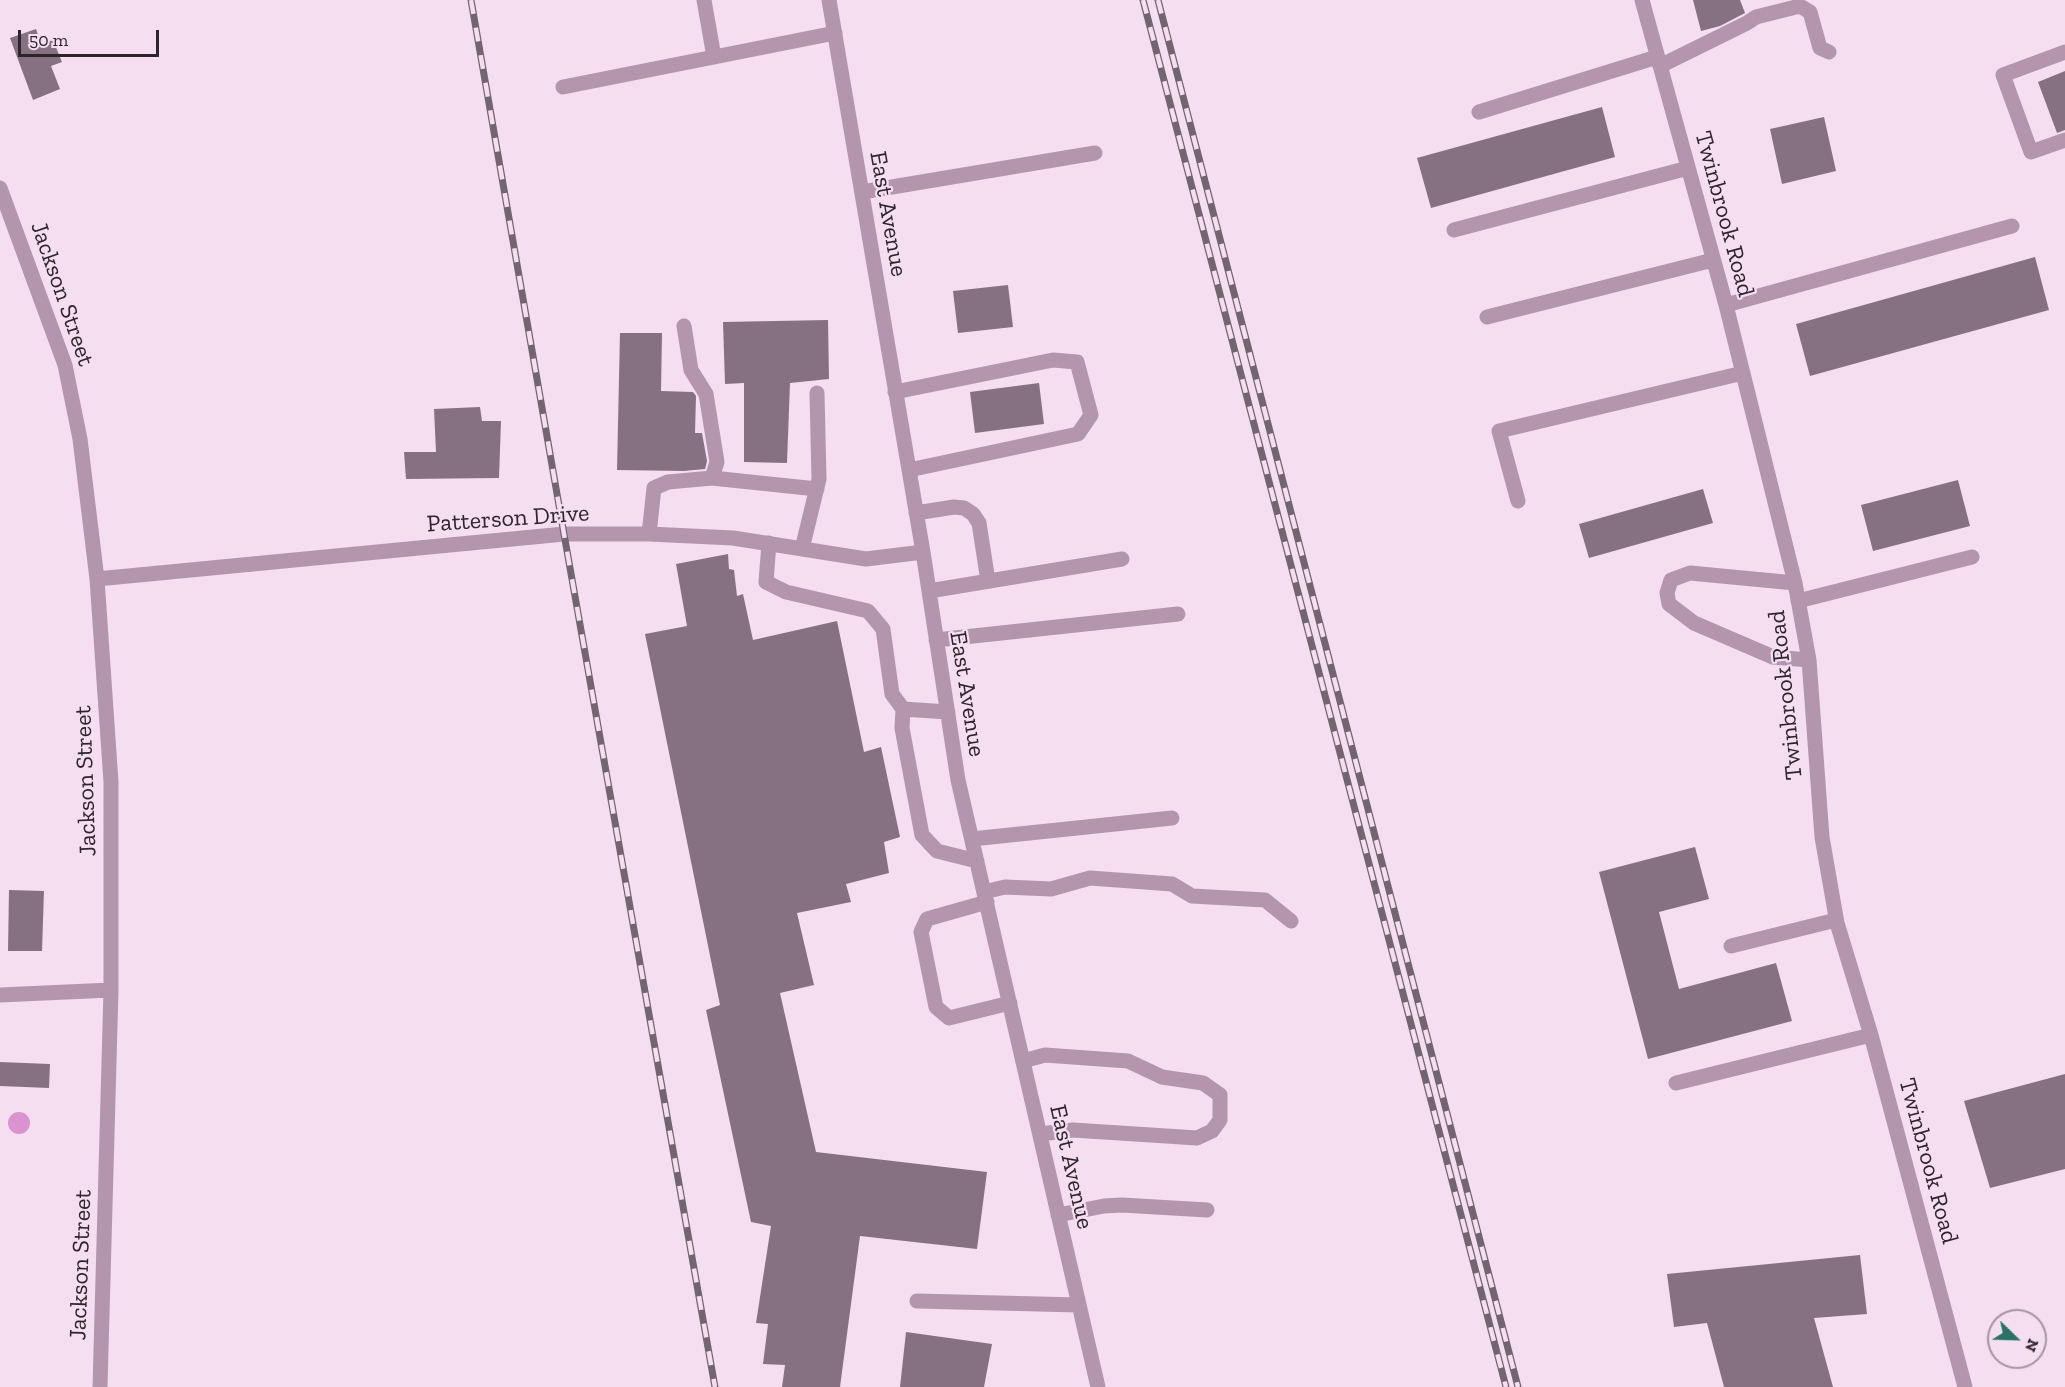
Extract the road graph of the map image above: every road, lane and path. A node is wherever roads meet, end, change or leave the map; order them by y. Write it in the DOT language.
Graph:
graph roads {
  1 [pos="704,0"];
  2 [pos="829,0"];
  3 [pos="1642,0"];
  4 [pos="835,33"];
  5 [pos="1829,52"];
  6 [pos="2065,52"];
  7 [pos="714,57"];
  8 [pos="1659,62"];
  9 [pos="563,87"];
  10 [pos="1479,112"];
  11 [pos="2065,140"];
  12 [pos="1095,153"];
  13 [pos="1688,168"];
  14 [pos="0,188"];
  15 [pos="862,192"];
  16 [pos="2012,226"];
  17 [pos="1454,230"];
  18 [pos="1713,260"];
  19 [pos="1726,305"];
  20 [pos="1487,317"];
  21 [pos="684,326"];
  22 [pos="1743,373"];
  23 [pos="895,392"];
  24 [pos="817,393"];
  25 [pos="909,470"];
  26 [pos="712,478"];
  27 [pos="817,489"];
  28 [pos="1518,501"];
  29 [pos="916,513"];
  30 [pos="649,534"];
  31 [pos="769,543"];
  32 [pos="802,549"];
  33 [pos="923,552"];
  34 [pos="1972,557"];
  35 [pos="1122,559"];
  36 [pos="97,579"];
  37 [pos="988,581"];
  38 [pos="1795,583"];
  39 [pos="929,591"];
  40 [pos="1798,600"];
  41 [pos="1178,614"];
  42 [pos="936,640"];
  43 [pos="1809,660"];
  44 [pos="903,709"];
  45 [pos="948,712"];
  46 [pos="1172,818"];
  47 [pos="972,839"];
  48 [pos="977,861"];
  49 [pos="985,897"];
  50 [pos="1836,920"];
  51 [pos="1292,921"];
  52 [pos="1731,946"];
  53 [pos="111,990"];
  54 [pos="0,995"];
  55 [pos="1010,1003"];
  56 [pos="1871,1035"];
  57 [pos="1023,1061"];
  58 [pos="1676,1083"];
  59 [pos="1040,1134"];
  60 [pos="1207,1210"];
  61 [pos="1058,1215"];
  62 [pos="917,1301"];
  63 [pos="1079,1305"];
  64 [pos="100,1387"];
  65 [pos="1098,1387"];
  66 [pos="1965,1387"];
  1 -- 7 [label="street"];
  2 -- 4 [label="street, East Avenue"];
  3 -- 8 [label="street, Twinbrook Road"];
  4 -- 7 [label="street"];
  4 -- 15 [label="street, East Avenue"];
  5 -- 8 [label="street"];
  6 -- 11 [label="street"];
  7 -- 9 [label="street"];
  8 -- 10 [label="street"];
  8 -- 13 [label="street, Twinbrook Road"];
  12 -- 15 [label="street"];
  13 -- 17 [label="street"];
  13 -- 18 [label="street, Twinbrook Road"];
  14 -- 36 [label="street, Jackson Street"];
  15 -- 23 [label="street, East Avenue"];
  16 -- 19 [label="street"];
  18 -- 19 [label="street, Twinbrook Road"];
  18 -- 20 [label="street"];
  19 -- 22 [label="street, Twinbrook Road"];
  21 -- 26 [label="street"];
  22 -- 28 [label="street"];
  22 -- 38 [label="street, Twinbrook Road"];
  23 -- 25 [label="street, East Avenue"];
  23 -- 25 [label="street"];
  24 -- 27 [label="street"];
  25 -- 29 [label="street, East Avenue"];
  26 -- 27 [label="street"];
  26 -- 30 [label="street"];
  27 -- 32 [label="street"];
  29 -- 33 [label="street, East Avenue"];
  29 -- 37 [label="street"];
  30 -- 31 [label="street, Patterson Drive"];
  30 -- 36 [label="street, Patterson Drive"];
  31 -- 32 [label="street, Patterson Drive"];
  31 -- 44 [label="street"];
  32 -- 33 [label="street, Patterson Drive"];
  33 -- 39 [label="street, East Avenue"];
  34 -- 40 [label="street"];
  35 -- 37 [label="street"];
  36 -- 53 [label="street, Jackson Street"];
  37 -- 39 [label="street"];
  38 -- 40 [label="street, Twinbrook Road"];
  38 -- 43 [label="street"];
  39 -- 42 [label="street, East Avenue"];
  40 -- 43 [label="street, Twinbrook Road"];
  41 -- 42 [label="street"];
  42 -- 45 [label="street, East Avenue"];
  43 -- 50 [label="street, Twinbrook Road"];
  44 -- 45 [label="street"];
  44 -- 48 [label="street"];
  45 -- 47 [label="street, East Avenue"];
  46 -- 47 [label="street"];
  47 -- 48 [label="street, East Avenue"];
  48 -- 49 [label="street, East Avenue"];
  49 -- 51 [label="street"];
  49 -- 55 [label="street, East Avenue"];
  49 -- 55 [label="street"];
  50 -- 52 [label="street"];
  50 -- 56 [label="street, Twinbrook Road"];
  53 -- 54 [label="street"];
  53 -- 64 [label="street, Jackson Street"];
  55 -- 57 [label="street, East Avenue"];
  56 -- 58 [label="street"];
  56 -- 66 [label="street, Twinbrook Road"];
  57 -- 59 [label="street, East Avenue"];
  57 -- 59 [label="street"];
  59 -- 61 [label="street, East Avenue"];
  60 -- 61 [label="street"];
  61 -- 63 [label="street, East Avenue"];
  62 -- 63 [label="street"];
  63 -- 65 [label="street, East Avenue"];
}
